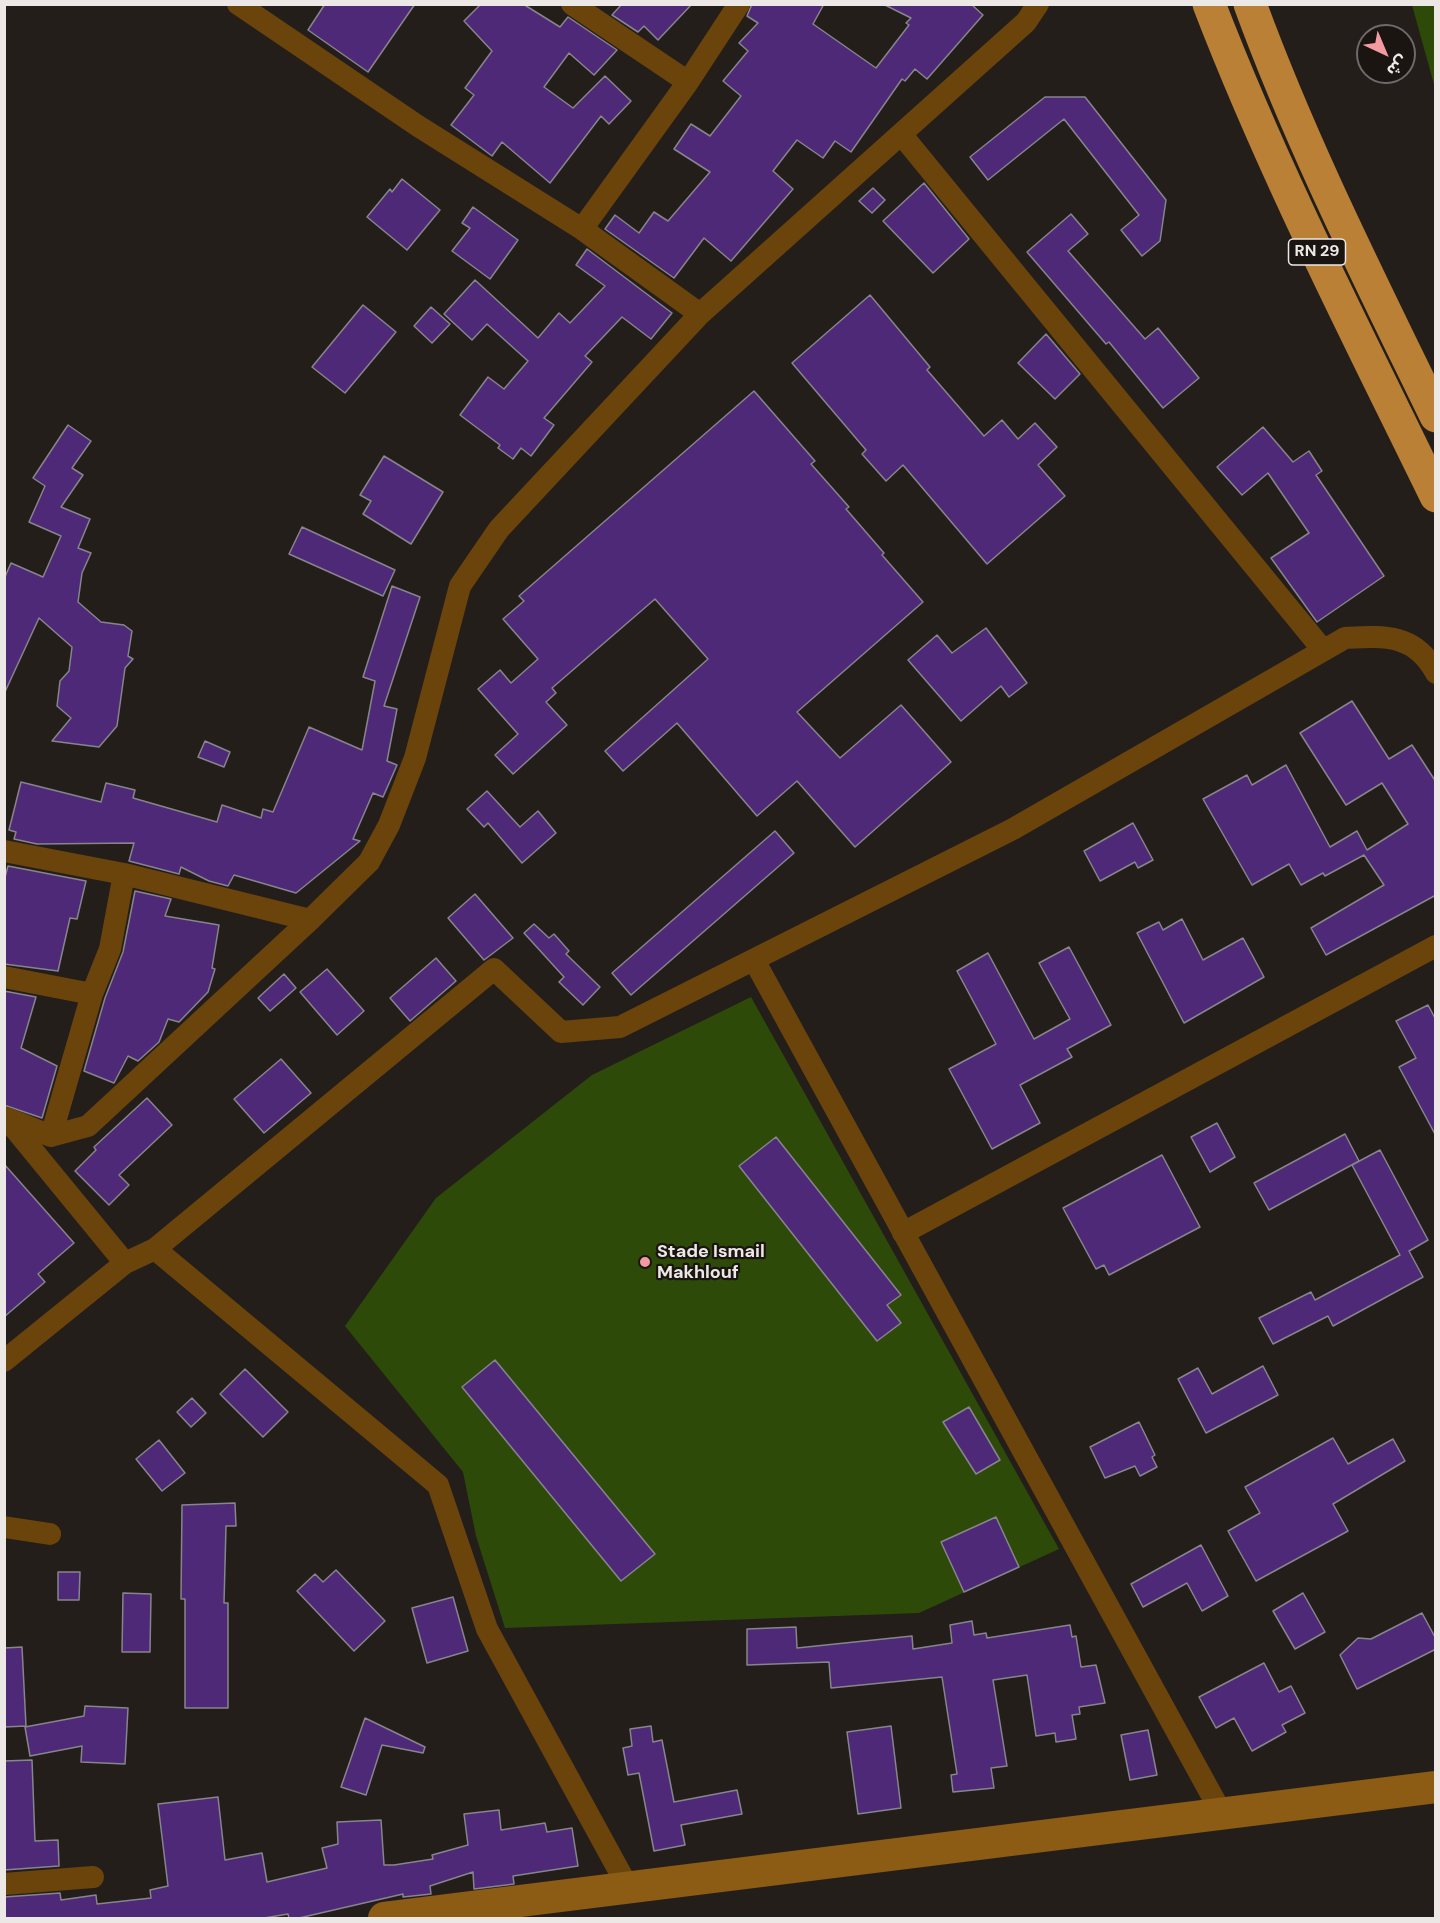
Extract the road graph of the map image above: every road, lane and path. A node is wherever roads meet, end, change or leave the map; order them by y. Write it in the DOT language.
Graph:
graph roads {
  1 [pos="238,4"];
  2 [pos="572,4"];
  3 [pos="740,4"];
  4 [pos="1038,4"];
  5 [pos="1209,4"];
  6 [pos="1250,4"];
  7 [pos="688,82"];
  8 [pos="902,134"];
  9 [pos="582,229"];
  10 [pos="700,314"];
  11 [pos="1436,416"];
  12 [pos="1436,496"];
  13 [pos="1323,650"];
  14 [pos="1436,673"];
  15 [pos="4,851"];
  16 [pos="124,874"];
  17 [pos="310,920"];
  18 [pos="1436,946"];
  19 [pos="754,960"];
  20 [pos="4,977"];
  21 [pos="92,994"];
  22 [pos="5,1118"];
  23 [pos="51,1136"];
  24 [pos="903,1233"];
  25 [pos="155,1249"];
  26 [pos="125,1263"];
  27 [pos="4,1361"];
  28 [pos="4,1527"];
  29 [pos="50,1534"];
  30 [pos="1436,1787"];
  31 [pos="1222,1814"];
  32 [pos="93,1877"];
  33 [pos="4,1884"];
  34 [pos="629,1889"];
  35 [pos="421,1916"];
  36 [pos="384,1918"];
  1 -- 9 [label="street"];
  2 -- 7 [label="street"];
  3 -- 7 [label="street"];
  4 -- 8 [label="street"];
  5 -- 12 [label="highway, RN 29"];
  6 -- 11 [label="highway, RN 29"];
  7 -- 9 [label="street"];
  8 -- 10 [label="street"];
  8 -- 13 [label="street"];
  9 -- 10 [label="street"];
  10 -- 17 [label="street"];
  13 -- 14 [label="street"];
  13 -- 19 [label="street"];
  15 -- 16 [label="street"];
  16 -- 17 [label="street"];
  16 -- 21 [label="street"];
  17 -- 23 [label="street"];
  18 -- 24 [label="street"];
  19 -- 24 [label="street"];
  19 -- 25 [label="street"];
  20 -- 21 [label="street"];
  21 -- 23 [label="street"];
  22 -- 23 [label="street"];
  22 -- 26 [label="street"];
  24 -- 31 [label="street"];
  25 -- 26 [label="street"];
  25 -- 34 [label="street"];
  26 -- 27 [label="street"];
  28 -- 29 [label="street"];
  30 -- 31 [label="main road"];
  31 -- 34 [label="main road"];
  32 -- 33 [label="street"];
  34 -- 35 [label="main road"];
  35 -- 36 [label="main road"];
}
